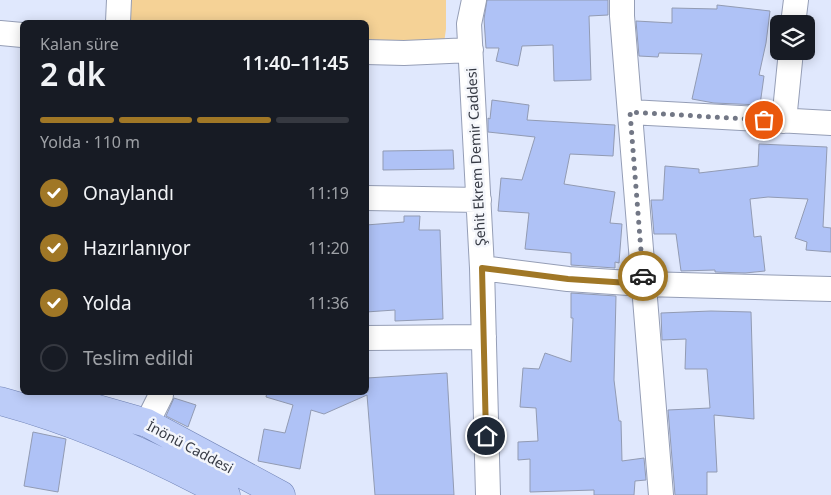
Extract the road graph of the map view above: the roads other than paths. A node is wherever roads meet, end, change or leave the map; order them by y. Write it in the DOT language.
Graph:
graph roads {
  1 [pos="119,0"];
  2 [pos="474,0"];
  3 [pos="622,0"];
  4 [pos="796,0"];
  5 [pos="794,15"];
  6 [pos="118,20"];
  7 [pos="0,33"];
  8 [pos="20,35"];
  9 [pos="471,50"];
  10 [pos="369,52"];
  11 [pos="789,60"];
  12 [pos="630,112"];
  13 [pos="784,121"];
  14 [pos="831,124"];
  15 [pos="369,198"];
  16 [pos="479,200"];
  17 [pos="482,268"];
  18 [pos="644,284"];
  19 [pos="831,289"];
  20 [pos="484,337"];
  21 [pos="369,338"];
  22 [pos="0,383"];
  23 [pos="20,388"];
  24 [pos="49,395"];
  25 [pos="161,395"];
  26 [pos="0,401"];
  27 [pos="147,422"];
  28 [pos="204,488"];
  29 [pos="226,495"];
  30 [pos="280,495"];
  31 [pos="488,495"];
  32 [pos="661,495"];
  1 -- 6 [label="street"];
  2 -- 9 [label="street, Şehit Ekrem Demir Caddesi"];
  3 -- 12 [label="street"];
  4 -- 5 [label="street"];
  7 -- 8 [label="street"];
  9 -- 10 [label="street"];
  9 -- 16 [label="street, Şehit Ekrem Demir Caddesi"];
  11 -- 13 [label="street"];
  12 -- 13 [label="street"];
  12 -- 18 [label="street"];
  13 -- 14 [label="street"];
  15 -- 16 [label="street"];
  16 -- 17 [label="street, Şehit Ekrem Demir Caddesi"];
  17 -- 18 [label="street"];
  17 -- 20 [label="street, Şehit Ekrem Demir Caddesi"];
  18 -- 19 [label="street"];
  18 -- 32 [label="street"];
  20 -- 21 [label="street"];
  20 -- 31 [label="street, Şehit Ekrem Demir Caddesi"];
  22 -- 23 [label="main road"];
  24 -- 27 [label="main road, İnönü Caddesi"];
  25 -- 27 [label="street"];
  26 -- 28 [label="main road, İnönü Caddesi"];
  27 -- 30 [label="main road, İnönü Caddesi"];
  28 -- 29 [label="main road, İnönü Caddesi"];
}
